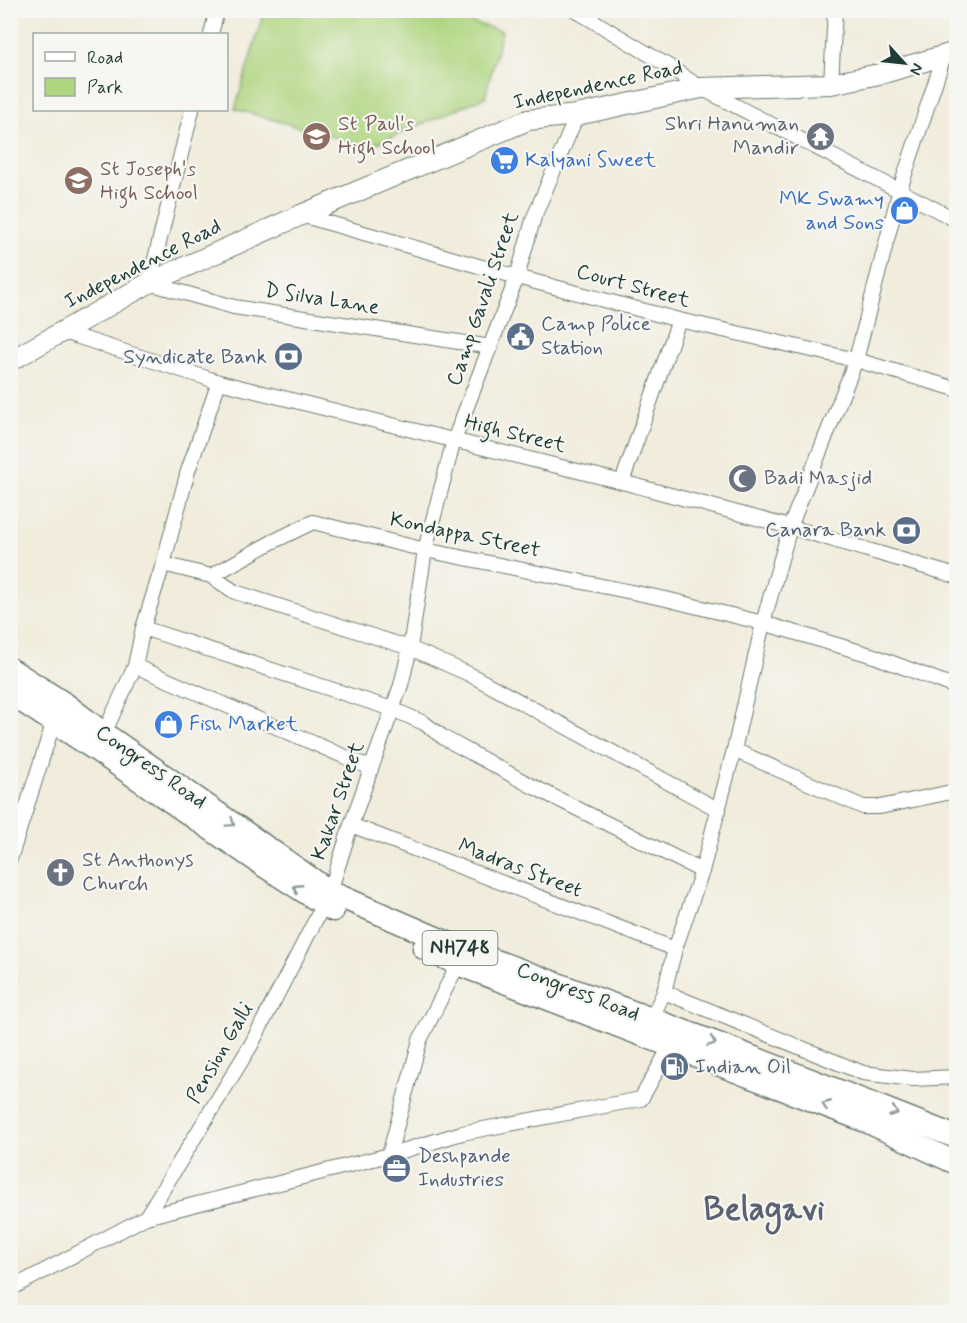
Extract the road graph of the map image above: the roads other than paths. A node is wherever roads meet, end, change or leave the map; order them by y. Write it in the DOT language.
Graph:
graph roads {
  1 [pos="217,10"];
  2 [pos="575,10"];
  3 [pos="835,10"];
  4 [pos="211,33"];
  5 [pos="950,54"];
  6 [pos="831,84"];
  7 [pos="701,88"];
  8 [pos="192,111"];
  9 [pos="577,115"];
  10 [pos="900,189"];
  11 [pos="301,215"];
  12 [pos="957,220"];
  13 [pos="517,277"];
  14 [pos="149,283"];
  15 [pos="679,321"];
  16 [pos="63,332"];
  17 [pos="491,347"];
  18 [pos="856,360"];
  19 [pos="10,361"];
  20 [pos="219,382"];
  21 [pos="957,389"];
  22 [pos="454,440"];
  23 [pos="622,482"];
  24 [pos="790,528"];
  25 [pos="425,550"];
  26 [pos="163,564"];
  27 [pos="211,576"];
  28 [pos="957,576"];
  29 [pos="763,623"];
  30 [pos="143,628"];
  31 [pos="410,648"];
  32 [pos="135,666"];
  33 [pos="10,669"];
  34 [pos="957,687"];
  35 [pos="10,693"];
  36 [pos="392,709"];
  37 [pos="59,713"];
  38 [pos="101,742"];
  39 [pos="734,750"];
  40 [pos="371,768"];
  41 [pos="957,791"];
  42 [pos="719,810"];
  43 [pos="351,825"];
  44 [pos="10,859"];
  45 [pos="702,871"];
  46 [pos="327,899"];
  47 [pos="675,949"];
  48 [pos="458,964"];
  49 [pos="664,992"];
  50 [pos="651,1020"];
  51 [pos="675,1037"];
  52 [pos="957,1077"];
  53 [pos="957,1137"];
  54 [pos="389,1155"];
  55 [pos="957,1162"];
  56 [pos="146,1218"];
  57 [pos="10,1288"];
  1 -- 4 [label="street"];
  2 -- 7 [label="street"];
  3 -- 6 [label="street"];
  5 -- 6 [label="main road, Independence Road"];
  5 -- 10 [label="street"];
  6 -- 7 [label="main road, Independence Road"];
  7 -- 9 [label="main road, Independence Road"];
  7 -- 10 [label="street"];
  8 -- 14 [label="street"];
  9 -- 11 [label="main road, Independence Road"];
  9 -- 13 [label="street, Camp Gavali Street"];
  10 -- 12 [label="street"];
  10 -- 18 [label="street"];
  11 -- 13 [label="street, Court Street"];
  11 -- 14 [label="main road, Independence Road"];
  13 -- 15 [label="street, Court Street"];
  13 -- 17 [label="street, Camp Gavali Street"];
  14 -- 16 [label="main road, Independence Road"];
  14 -- 17 [label="street, D Silva Lane"];
  15 -- 18 [label="street, Court Street"];
  15 -- 23 [label="street"];
  16 -- 19 [label="main road, Independence Road"];
  16 -- 20 [label="street, High Street"];
  17 -- 22 [label="street, Camp Gavali Street"];
  18 -- 21 [label="street, Court Street"];
  18 -- 24 [label="street"];
  20 -- 22 [label="street, High Street"];
  20 -- 26 [label="street"];
  22 -- 23 [label="street, High Street"];
  22 -- 25 [label="street, Camp Gavali Street"];
  23 -- 24 [label="street, High Street"];
  24 -- 28 [label="street, High Street"];
  24 -- 29 [label="street"];
  25 -- 27 [label="street, Kondappa Street"];
  25 -- 29 [label="street, Kondappa Street"];
  25 -- 31 [label="street, Camp Gavali Street"];
  26 -- 27 [label="street"];
  26 -- 30 [label="street"];
  27 -- 31 [label="street"];
  29 -- 34 [label="street, Kondappa Street"];
  29 -- 39 [label="street"];
  30 -- 32 [label="street"];
  30 -- 36 [label="street"];
  31 -- 36 [label="street, Camp Gavali Street"];
  31 -- 42 [label="street"];
  32 -- 38 [label="street"];
  32 -- 40 [label="street"];
  33 -- 37 [label="highway, Congress Road / NH748"];
  35 -- 37 [label="highway, Congress Road / NH748"];
  36 -- 40 [label="street, Kakar Street"];
  36 -- 45 [label="street"];
  37 -- 38 [label="highway, Congress Road / NH748"];
  37 -- 44 [label="street"];
  38 -- 46 [label="highway, Congress Road / NH748"];
  39 -- 41 [label="street"];
  39 -- 42 [label="street"];
  40 -- 43 [label="street, Kakar Street"];
  42 -- 45 [label="street"];
  43 -- 46 [label="street, Kakar Street"];
  43 -- 47 [label="street, Madras Street"];
  45 -- 47 [label="street"];
  46 -- 48 [label="highway, Congress Road / NH748"];
  46 -- 50 [label="highway, Congress Road / NH748"];
  46 -- 56 [label="street, Pension Galli"];
  47 -- 49 [label="street"];
  48 -- 51 [label="highway, Congress Road / NH748"];
  48 -- 54 [label="street"];
  49 -- 50 [label="street"];
  49 -- 52 [label="street"];
  50 -- 51 [label="highway, Congress Road / NH748"];
  51 -- 53 [label="highway, Congress Road / NH748, one-way"];
  51 -- 54 [label="street"];
  55 -- 51 [label="highway, Congress Road / NH748, one-way"];
  54 -- 56 [label="street"];
  56 -- 57 [label="street"];
}
